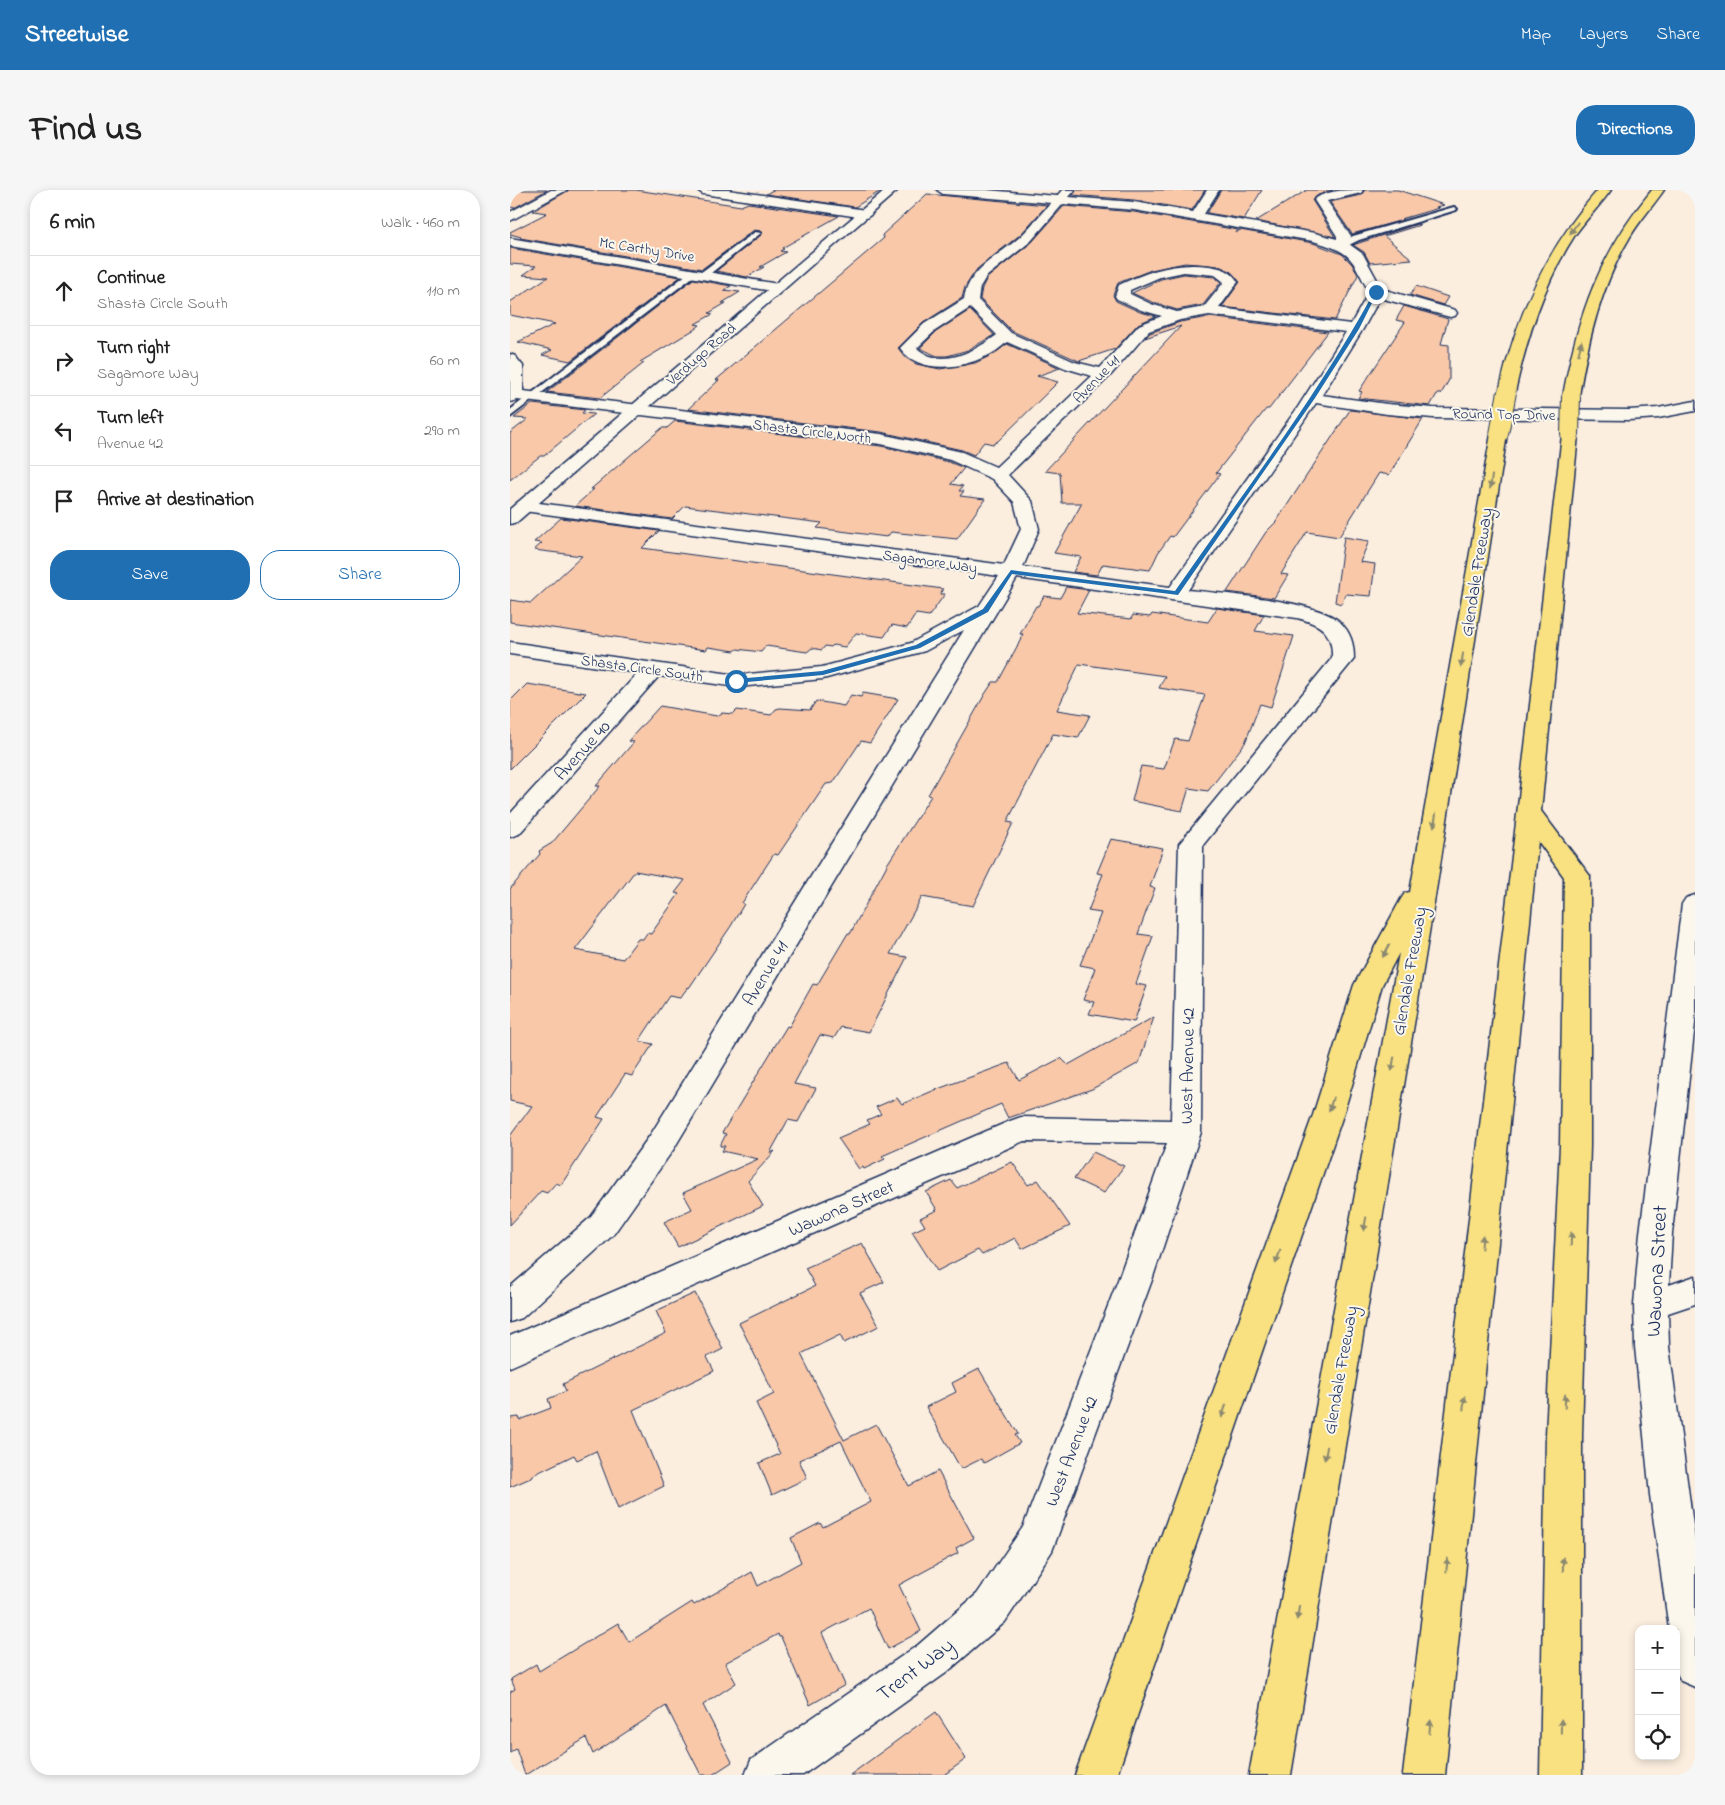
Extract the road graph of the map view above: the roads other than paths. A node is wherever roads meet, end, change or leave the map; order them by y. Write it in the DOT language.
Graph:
graph roads {
  1 [pos="561,190"];
  2 [pos="703,190"];
  3 [pos="892,190"];
  4 [pos="943,190"];
  5 [pos="1213,190"];
  6 [pos="1357,190"];
  7 [pos="1605,190"];
  8 [pos="1658,190"];
  9 [pos="723,191"];
  10 [pos="1065,195"];
  11 [pos="1454,208"];
  12 [pos="866,214"];
  13 [pos="1197,216"];
  14 [pos="510,217"];
  15 [pos="757,233"];
  16 [pos="510,242"];
  17 [pos="1342,245"];
  18 [pos="699,274"];
  19 [pos="778,288"];
  20 [pos="1376,292"];
  21 [pos="971,302"];
  22 [pos="1209,310"];
  23 [pos="1450,313"];
  24 [pos="1177,316"];
  25 [pos="1356,329"];
  26 [pos="1006,336"];
  27 [pos="510,359"];
  28 [pos="1103,374"];
  29 [pos="519,397"];
  30 [pos="1312,398"];
  31 [pos="1695,406"];
  32 [pos="636,411"];
  33 [pos="510,414"];
  34 [pos="998,475"];
  35 [pos="517,512"];
  36 [pos="1011,572"];
  37 [pos="1176,593"];
  38 [pos="986,610"];
  39 [pos="1332,626"];
  40 [pos="510,648"];
  41 [pos="653,670"];
  42 [pos="1529,812"];
  43 [pos="510,830"];
  44 [pos="1425,878"];
  45 [pos="1695,904"];
  46 [pos="1186,1132"];
  47 [pos="1695,1290"];
  48 [pos="1651,1305"];
  49 [pos="510,1308"];
  50 [pos="510,1352"];
  51 [pos="1038,1538"];
  52 [pos="1695,1667"];
  53 [pos="766,1775"];
  54 [pos="1096,1775"];
  55 [pos="1270,1775"];
  56 [pos="1424,1775"];
  57 [pos="1561,1775"];
  1 -- 14 [label="street"];
  2 -- 9 [label="street"];
  3 -- 12 [label="street, Verdugo Road"];
  4 -- 10 [label="street"];
  5 -- 13 [label="street"];
  6 -- 17 [label="street"];
  7 -- 44 [label="highway, Glendale Freeway, one-way, bridge"];
  42 -- 8 [label="highway, one-way, bridge"];
  9 -- 12 [label="street"];
  10 -- 13 [label="street"];
  10 -- 21 [label="street"];
  11 -- 17 [label="lane"];
  12 -- 19 [label="street, Verdugo Road"];
  13 -- 17 [label="street"];
  15 -- 18 [label="lane"];
  16 -- 18 [label="street, Mc Carthy Drive"];
  17 -- 20 [label="street"];
  18 -- 19 [label="street, Mc Carthy Drive"];
  18 -- 29 [label="lane"];
  19 -- 32 [label="street, Verdugo Road"];
  20 -- 23 [label="street"];
  20 -- 25 [label="street"];
  21 -- 26 [label="street"];
  21 -- 26 [label="street"];
  22 -- 24 [label="street, Avenue 41"];
  22 -- 24 [label="street"];
  22 -- 25 [label="street, Avenue 41"];
  24 -- 28 [label="street, Avenue 41"];
  25 -- 30 [label="street"];
  26 -- 28 [label="street"];
  27 -- 29 [label="street"];
  28 -- 34 [label="street, Avenue 41"];
  29 -- 32 [label="street, Shasta Circle North"];
  29 -- 33 [label="lane"];
  30 -- 31 [label="street, Round Top Drive"];
  30 -- 37 [label="street"];
  32 -- 34 [label="street, Shasta Circle North"];
  32 -- 35 [label="street, Verdugo Road"];
  34 -- 36 [label="street, Shasta Circle North"];
  35 -- 36 [label="street, Sagamore Way"];
  36 -- 37 [label="street, Sagamore Way"];
  36 -- 38 [label="street, Shasta Circle South"];
  37 -- 39 [label="street, Sagamore Way"];
  38 -- 41 [label="street, Shasta Circle South"];
  38 -- 49 [label="street, Avenue 41"];
  39 -- 46 [label="street, West Avenue 42"];
  40 -- 41 [label="street, Shasta Circle South"];
  41 -- 43 [label="street, Avenue 40"];
  56 -- 42 [label="highway, one-way"];
  57 -- 42 [label="highway, one-way"];
  44 -- 54 [label="highway, one-way"];
  44 -- 55 [label="highway, Glendale Freeway, one-way"];
  45 -- 48 [label="street, Wawona Street"];
  46 -- 50 [label="street, Wawona Street"];
  46 -- 51 [label="street, West Avenue 42"];
  47 -- 48 [label="street"];
  48 -- 52 [label="street, Wawona Street"];
  51 -- 53 [label="street, Trent Way"];
}
